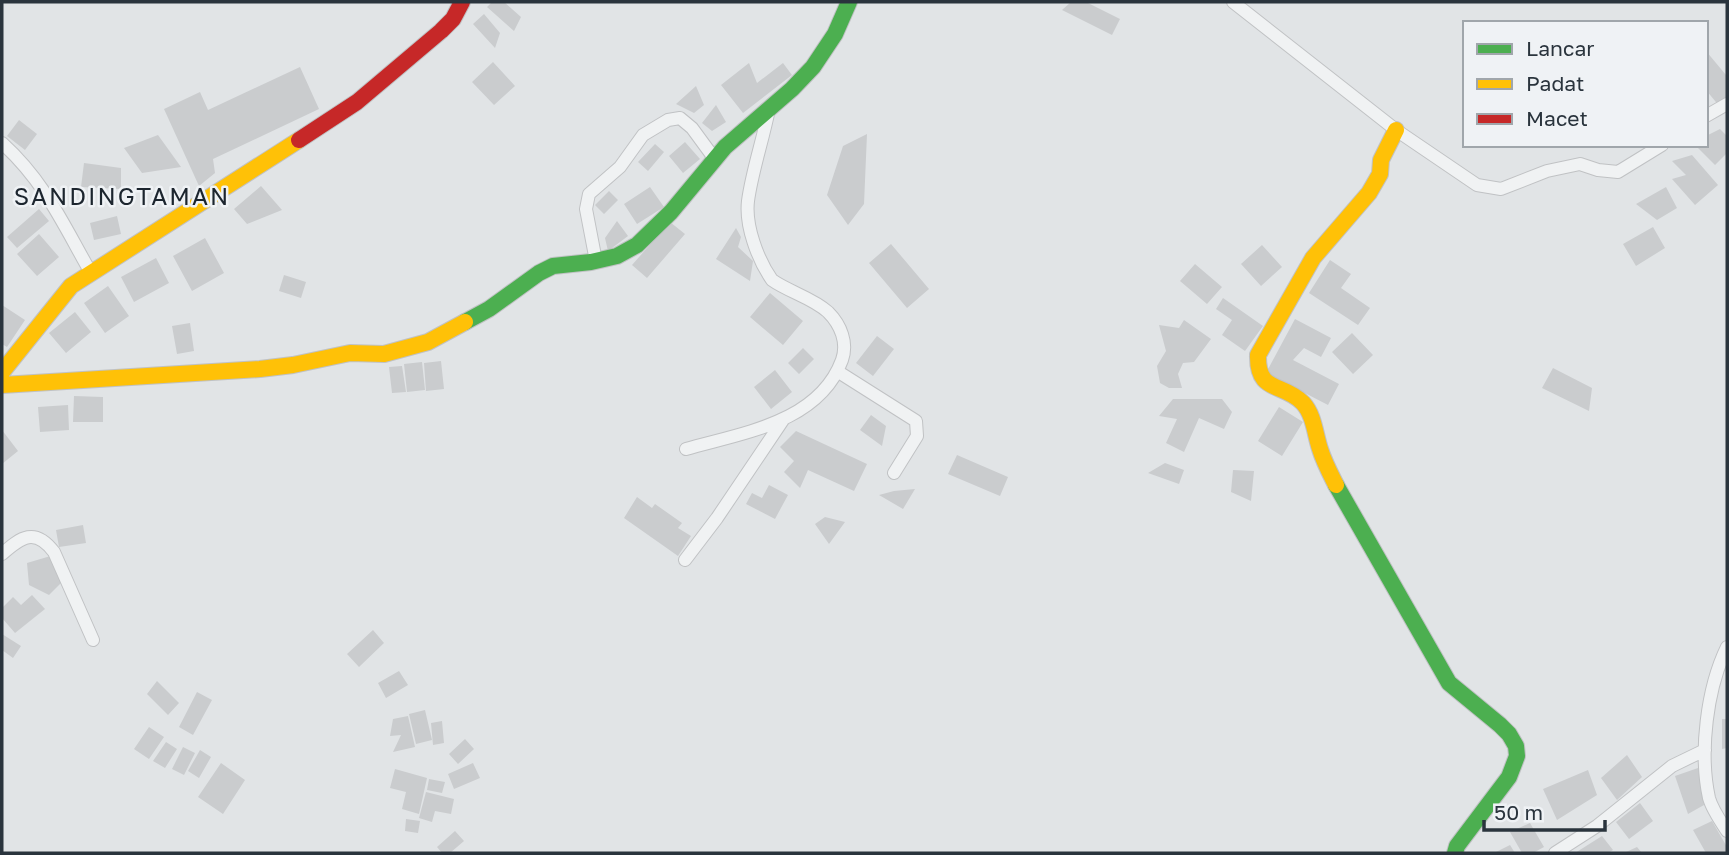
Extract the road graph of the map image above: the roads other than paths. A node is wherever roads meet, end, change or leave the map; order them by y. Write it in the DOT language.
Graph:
graph roads {
  1 [pos="463,2"];
  2 [pos="849,2"];
  3 [pos="1233,2"];
  4 [pos="1727,104"];
  5 [pos="769,109"];
  6 [pos="1708,115"];
  7 [pos="1396,130"];
  8 [pos="2,144"];
  9 [pos="1659,147"];
  10 [pos="714,158"];
  11 [pos="596,261"];
  12 [pos="91,273"];
  13 [pos="837,371"];
  14 [pos="2,372"];
  15 [pos="2,384"];
  16 [pos="783,420"];
  17 [pos="685,449"];
  18 [pos="894,473"];
  19 [pos="2,554"];
  20 [pos="685,560"];
  21 [pos="93,640"];
  22 [pos="1727,647"];
  23 [pos="1705,750"];
  24 [pos="1727,831"];
  25 [pos="1455,853"];
  26 [pos="1555,853"];
  1 -- 12 [label="street"];
  2 -- 5 [label="street"];
  3 -- 7 [label="street"];
  4 -- 6 [label="street"];
  5 -- 10 [label="street"];
  5 -- 13 [label="street"];
  7 -- 9 [label="street"];
  7 -- 25 [label="street"];
  8 -- 12 [label="street"];
  10 -- 11 [label="street"];
  10 -- 11 [label="street"];
  11 -- 15 [label="street"];
  12 -- 14 [label="street"];
  13 -- 16 [label="street"];
  13 -- 18 [label="street"];
  16 -- 17 [label="street"];
  16 -- 20 [label="street"];
  19 -- 21 [label="street"];
  22 -- 23 [label="street"];
  23 -- 24 [label="street"];
  23 -- 26 [label="street"];
}
